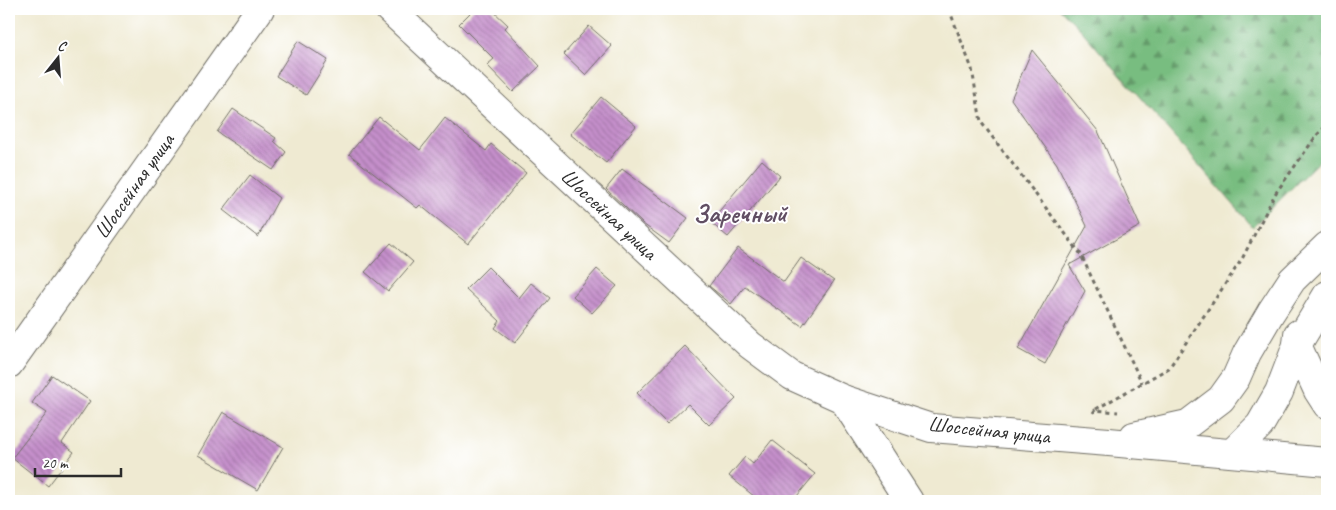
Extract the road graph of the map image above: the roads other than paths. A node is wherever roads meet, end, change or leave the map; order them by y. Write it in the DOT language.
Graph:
graph roads {
  1 [pos="260,9"];
  2 [pos="389,9"];
  3 [pos="1322,252"];
  4 [pos="1327,295"];
  5 [pos="1297,345"];
  6 [pos="9,364"];
  7 [pos="843,399"];
  8 [pos="1327,405"];
  9 [pos="1109,442"];
  10 [pos="1232,454"];
  11 [pos="1327,462"];
  12 [pos="908,501"];
  1 -- 6 [label="main road, Шоссейная улица"];
  2 -- 7 [label="main road, Шоссейная улица"];
  3 -- 5 [label="main road"];
  3 -- 9 [label="main road"];
  4 -- 5 [label="main road"];
  5 -- 8 [label="main road"];
  5 -- 10 [label="main road"];
  7 -- 9 [label="main road, Шоссейная улица"];
  7 -- 12 [label="main road"];
  9 -- 10 [label="main road, Шоссейная улица"];
  10 -- 11 [label="main road, Шоссейная улица"];
}
